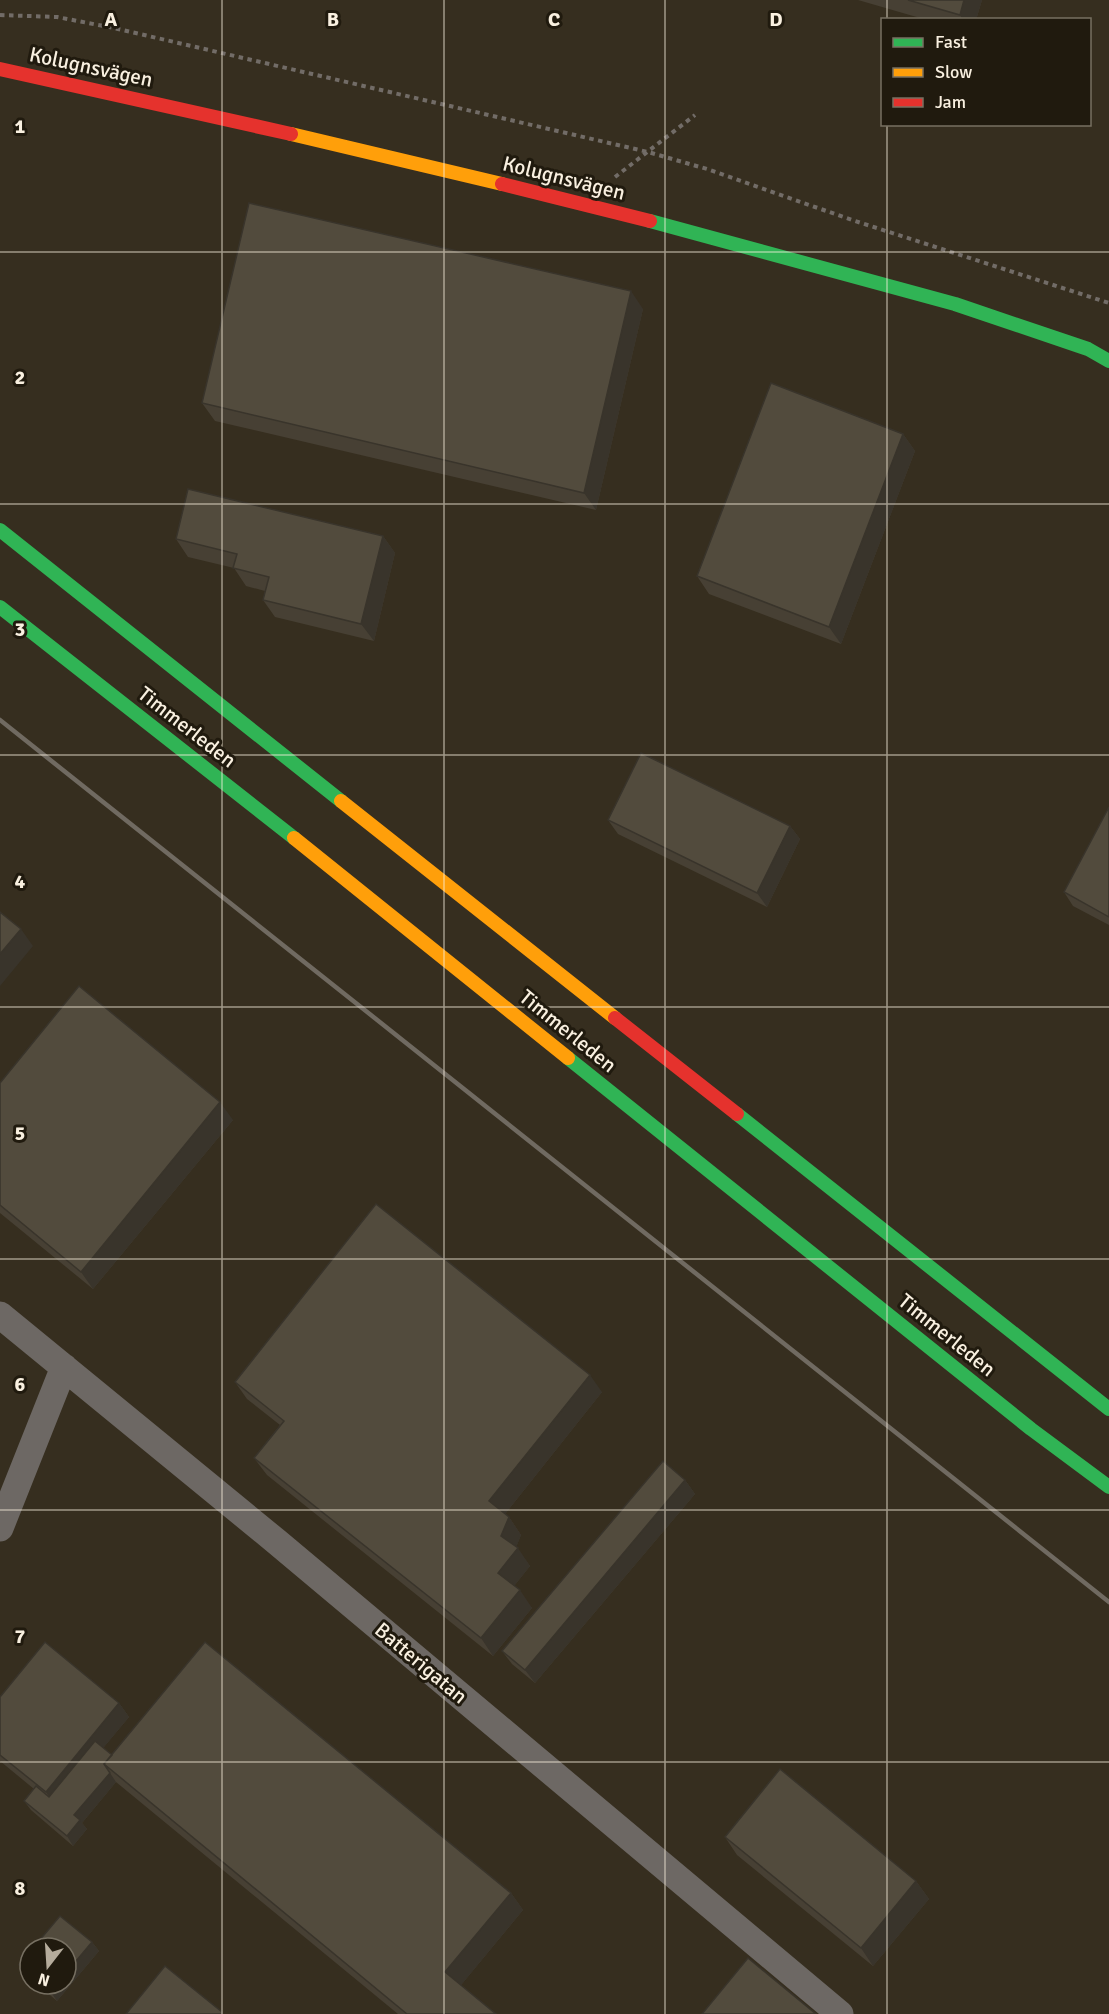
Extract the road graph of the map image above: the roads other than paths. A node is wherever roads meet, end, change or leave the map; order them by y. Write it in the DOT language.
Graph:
graph roads {
  1 [pos="0,69"];
  2 [pos="1109,361"];
  3 [pos="0,530"];
  4 [pos="0,607"];
  5 [pos="0,1315"];
  6 [pos="64,1367"];
  7 [pos="1056,1367"];
  8 [pos="1086,1374"];
  9 [pos="1109,1409"];
  10 [pos="1108,1485"];
  11 [pos="0,1528"];
  12 [pos="840,2014"];
  1 -- 2 [label="main road, Kolugnsvägen"];
  3 -- 7 [label="main road, Timmerleden"];
  4 -- 10 [label="main road, Timmerleden"];
  5 -- 6 [label="street, Batterigatan"];
  6 -- 11 [label="street"];
  6 -- 12 [label="street, Batterigatan"];
  7 -- 8 [label="main road"];
  7 -- 9 [label="main road, Timmerleden"];
}
